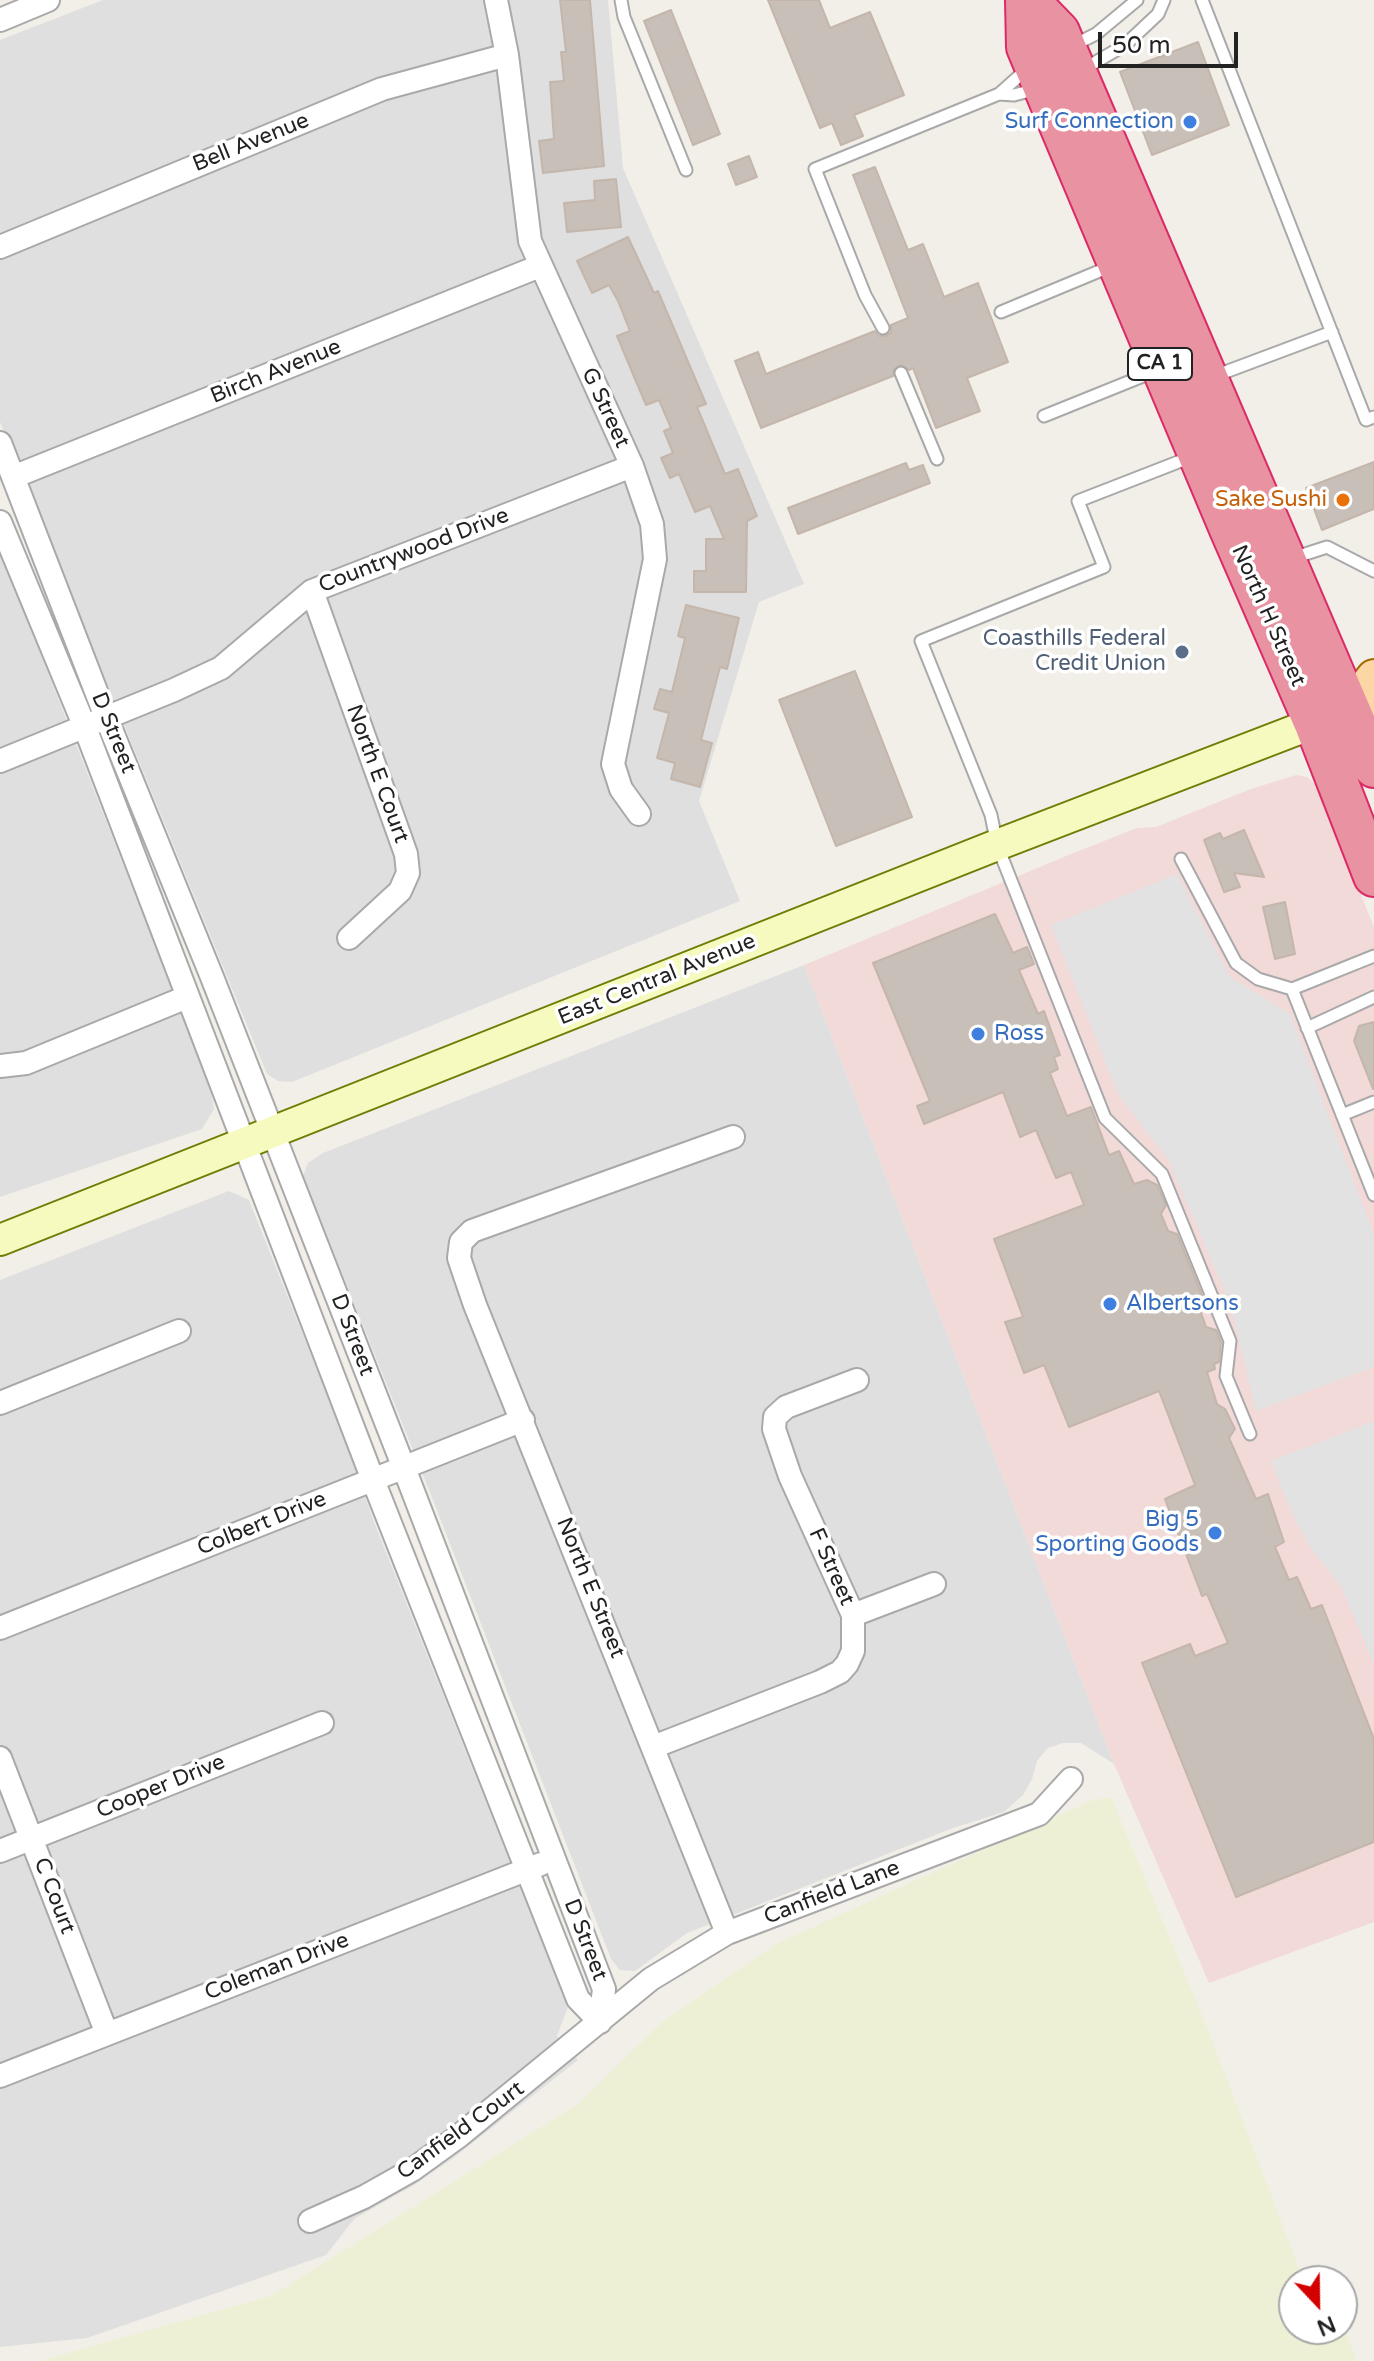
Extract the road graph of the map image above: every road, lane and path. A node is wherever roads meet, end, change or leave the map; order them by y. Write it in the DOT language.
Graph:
graph roads {
  1 [pos="48,0"];
  2 [pos="496,0"];
  3 [pos="621,0"];
  4 [pos="1027,0"];
  5 [pos="1137,0"];
  6 [pos="1164,0"];
  7 [pos="1202,0"];
  8 [pos="1,18"];
  9 [pos="507,55"];
  10 [pos="1055,68"];
  11 [pos="999,94"];
  12 [pos="686,170"];
  13 [pos="0,247"];
  14 [pos="1118,263"];
  15 [pos="540,266"];
  16 [pos="1001,312"];
  17 [pos="883,328"];
  18 [pos="1332,332"];
  19 [pos="1162,368"];
  20 [pos="901,373"];
  21 [pos="1208,379"];
  22 [pos="1044,416"];
  23 [pos="1374,417"];
  24 [pos="0,443"];
  25 [pos="1198,454"];
  26 [pos="937,459"];
  27 [pos="632,466"];
  28 [pos="13,477"];
  29 [pos="0,522"];
  30 [pos="1286,560"];
  31 [pos="1374,571"];
  32 [pos="312,591"];
  33 [pos="1374,677"];
  34 [pos="1346,715"];
  35 [pos="106,717"];
  36 [pos="84,725"];
  37 [pos="0,761"];
  38 [pos="1374,767"];
  39 [pos="639,814"];
  40 [pos="997,845"];
  41 [pos="1181,859"];
  42 [pos="1374,876"];
  43 [pos="349,938"];
  44 [pos="1374,956"];
  45 [pos="1292,989"];
  46 [pos="187,997"];
  47 [pos="1374,997"];
  48 [pos="1307,1028"];
  49 [pos="0,1066"];
  50 [pos="1374,1102"];
  51 [pos="1342,1115"];
  52 [pos="272,1132"];
  53 [pos="733,1137"];
  54 [pos="244,1142"];
  55 [pos="1374,1195"];
  56 [pos="0,1240"];
  57 [pos="179,1331"];
  58 [pos="857,1380"];
  59 [pos="0,1403"];
  60 [pos="523,1420"];
  61 [pos="1250,1434"];
  62 [pos="404,1468"];
  63 [pos="373,1480"];
  64 [pos="934,1584"];
  65 [pos="853,1615"];
  66 [pos="0,1628"];
  67 [pos="322,1723"];
  68 [pos="653,1747"];
  69 [pos="0,1758"];
  70 [pos="1071,1779"];
  71 [pos="31,1838"];
  72 [pos="0,1851"];
  73 [pos="554,1859"];
  74 [pos="527,1869"];
  75 [pos="727,1933"];
  76 [pos="600,2022"];
  77 [pos="107,2034"];
  78 [pos="0,2076"];
  79 [pos="310,2221"];
  1 -- 8 [label="street"];
  2 -- 9 [label="street, G Street"];
  3 -- 12 [label="lane"];
  4 -- 10 [label="highway, North H Street / CA 1"];
  5 -- 10 [label="lane"];
  6 -- 10 [label="lane"];
  7 -- 18 [label="lane"];
  9 -- 13 [label="street, Bell Avenue"];
  9 -- 15 [label="street, G Street"];
  10 -- 11 [label="lane"];
  10 -- 11 [label="lane"];
  10 -- 14 [label="highway, North H Street / CA 1"];
  10 -- 21 [label="highway, North H Street / CA 1"];
  11 -- 17 [label="lane"];
  14 -- 16 [label="lane"];
  14 -- 19 [label="highway, North H Street / CA 1"];
  15 -- 27 [label="street, G Street"];
  15 -- 28 [label="street, Birch Avenue"];
  18 -- 21 [label="lane"];
  18 -- 23 [label="lane"];
  19 -- 22 [label="lane"];
  19 -- 25 [label="highway, North H Street / CA 1"];
  20 -- 26 [label="lane"];
  21 -- 30 [label="highway, North H Street / CA 1"];
  24 -- 28 [label="street, D Street"];
  25 -- 34 [label="highway, North H Street / CA 1"];
  25 -- 40 [label="lane"];
  27 -- 32 [label="street, Countrywood Drive"];
  27 -- 39 [label="street, G Street"];
  28 -- 35 [label="street, D Street"];
  29 -- 36 [label="street, D Street"];
  30 -- 31 [label="lane"];
  30 -- 34 [label="highway, North H Street / CA 1"];
  32 -- 35 [label="street, Countrywood Drive"];
  32 -- 43 [label="street, North E Court"];
  33 -- 34 [label="main road"];
  34 -- 38 [label="highway, North H Street / CA 1"];
  34 -- 40 [label="main road, East Central Avenue"];
  34 -- 42 [label="highway, North H Street / CA 1"];
  35 -- 36 [label="street, Countrywood Drive"];
  35 -- 52 [label="street, D Street"];
  36 -- 37 [label="street, Countrywood Drive"];
  36 -- 46 [label="street, D Street"];
  40 -- 52 [label="main road, East Central Avenue"];
  40 -- 61 [label="lane"];
  41 -- 45 [label="lane"];
  44 -- 45 [label="lane"];
  45 -- 48 [label="lane"];
  46 -- 49 [label="street"];
  46 -- 54 [label="street, D Street"];
  47 -- 48 [label="lane"];
  48 -- 51 [label="lane"];
  50 -- 51 [label="lane"];
  51 -- 55 [label="lane"];
  52 -- 54 [label="main road, East Central Avenue"];
  52 -- 62 [label="street, D Street"];
  53 -- 60 [label="street, North E Street"];
  54 -- 56 [label="main road, East Central Avenue"];
  54 -- 63 [label="street, D Street"];
  57 -- 59 [label="street"];
  58 -- 65 [label="street, F Street"];
  60 -- 62 [label="street, Colbert Drive"];
  60 -- 68 [label="street, North E Street"];
  62 -- 63 [label="street, Colbert Drive"];
  62 -- 73 [label="street, D Street"];
  63 -- 66 [label="street, Colbert Drive"];
  63 -- 74 [label="street, D Street"];
  64 -- 65 [label="street"];
  65 -- 68 [label="street, F Street"];
  67 -- 71 [label="street, Cooper Drive"];
  68 -- 75 [label="street, North E Street"];
  69 -- 71 [label="street, C Court"];
  70 -- 75 [label="street, Canfield Lane"];
  71 -- 72 [label="street, Cooper Drive"];
  71 -- 77 [label="street, C Court"];
  73 -- 74 [label="street, Coleman Drive"];
  73 -- 76 [label="street, D Street"];
  74 -- 76 [label="street, D Street"];
  74 -- 77 [label="street, Coleman Drive"];
  75 -- 76 [label="street, Canfield Lane"];
  76 -- 79 [label="street, Canfield Court"];
  77 -- 78 [label="street, Coleman Drive"];
}
